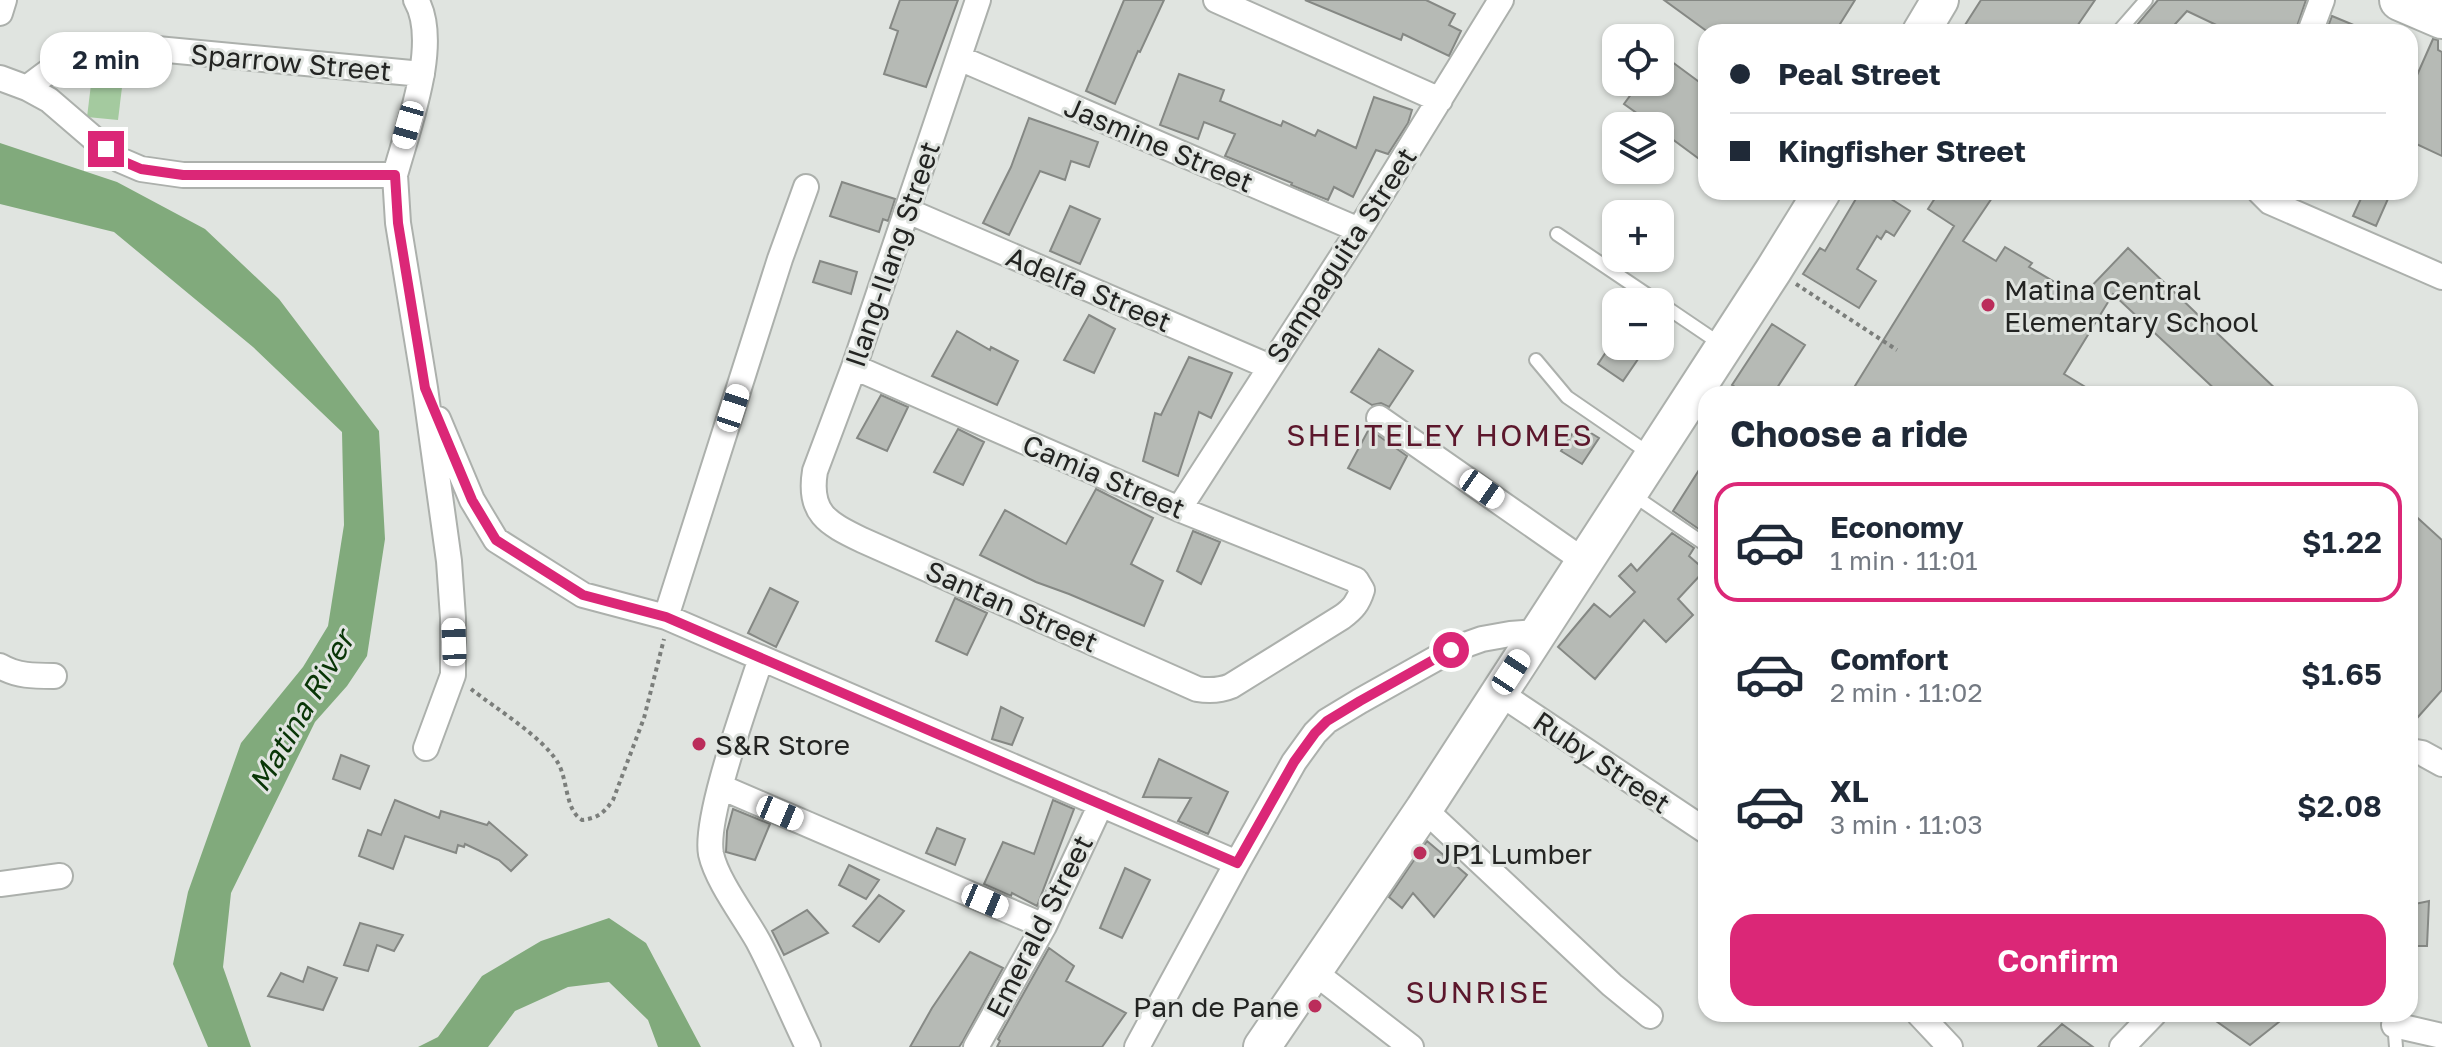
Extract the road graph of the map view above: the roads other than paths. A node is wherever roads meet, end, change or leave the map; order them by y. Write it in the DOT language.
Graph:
graph roads {
  1 [pos="4,0"];
  2 [pos="416,0"];
  3 [pos="978,0"];
  4 [pos="1216,0"];
  5 [pos="1501,0"];
  6 [pos="1940,0"];
  7 [pos="2146,0"];
  8 [pos="2322,0"];
  9 [pos="2400,0"];
  10 [pos="0,13"];
  11 [pos="2442,18"];
  12 [pos="1926,24"];
  13 [pos="2125,24"];
  14 [pos="2313,24"];
  15 [pos="959,58"];
  16 [pos="422,74"];
  17 [pos="0,78"];
  18 [pos="27,88"];
  19 [pos="1440,100"];
  20 [pos="395,179"];
  21 [pos="806,187"];
  22 [pos="1813,200"];
  23 [pos="2268,200"];
  24 [pos="908,211"];
  25 [pos="1359,230"];
  26 [pos="1557,234"];
  27 [pos="2442,277"];
  28 [pos="1637,288"];
  29 [pos="1674,313"];
  30 [pos="1724,346"];
  31 [pos="1536,360"];
  32 [pos="854,367"];
  33 [pos="1270,367"];
  34 [pos="1698,386"];
  35 [pos="1698,386"];
  36 [pos="425,388"];
  37 [pos="1379,418"];
  38 [pos="1653,456"];
  39 [pos="1629,493"];
  40 [pos="817,508"];
  41 [pos="1179,509"];
  42 [pos="1698,540"];
  43 [pos="1584,561"];
  44 [pos="1356,580"];
  45 [pos="666,617"];
  46 [pos="1537,632"];
  47 [pos="761,658"];
  48 [pos="0,666"];
  49 [pos="54,676"];
  50 [pos="1498,692"];
  51 [pos="426,748"];
  52 [pos="2418,752"];
  53 [pos="2442,764"];
  54 [pos="721,787"];
  55 [pos="1101,804"];
  56 [pos="1424,809"];
  57 [pos="1698,826"];
  58 [pos="1237,863"];
  59 [pos="60,876"];
  60 [pos="0,884"];
  61 [pos="1044,926"];
  62 [pos="1314,972"];
  63 [pos="1650,1016"];
  64 [pos="1927,1022"];
  65 [pos="2146,1022"];
  66 [pos="2395,1029"];
  67 [pos="2442,1036"];
  68 [pos="808,1047"];
  69 [pos="976,1047"];
  70 [pos="1137,1047"];
  71 [pos="1262,1047"];
  72 [pos="1411,1047"];
  73 [pos="1950,1047"];
  74 [pos="2122,1047"];
  1 -- 10 [label="street"];
  2 -- 16 [label="street"];
  3 -- 15 [label="street, Ilang-Ilang Street"];
  4 -- 19 [label="street"];
  5 -- 19 [label="street, Sampaguita Street"];
  6 -- 12 [label="main road"];
  7 -- 13 [label="lane"];
  8 -- 14 [label="street"];
  9 -- 11 [label="main road"];
  15 -- 24 [label="street, Ilang-Ilang Street"];
  15 -- 25 [label="street, Jasmine Street"];
  16 -- 18 [label="street, Sparrow Street"];
  16 -- 20 [label="street"];
  17 -- 18 [label="street"];
  18 -- 20 [label="street"];
  19 -- 25 [label="street, Sampaguita Street"];
  20 -- 36 [label="street"];
  21 -- 45 [label="street"];
  22 -- 30 [label="main road"];
  23 -- 27 [label="street"];
  24 -- 32 [label="street, Ilang-Ilang Street"];
  24 -- 33 [label="street, Adelfa Street"];
  25 -- 33 [label="street, Sampaguita Street"];
  26 -- 28 [label="lane"];
  29 -- 30 [label="lane"];
  30 -- 35 [label="main road"];
  31 -- 38 [label="lane"];
  32 -- 40 [label="street, Ilang-Ilang Street"];
  32 -- 41 [label="street, Camia Street"];
  33 -- 41 [label="street, Sampaguita Street"];
  34 -- 38 [label="main road"];
  36 -- 45 [label="street"];
  36 -- 51 [label="street"];
  37 -- 43 [label="street"];
  38 -- 39 [label="main road"];
  39 -- 42 [label="lane"];
  39 -- 43 [label="main road"];
  40 -- 44 [label="street, Santan Street"];
  41 -- 44 [label="street, Camia Street"];
  43 -- 46 [label="main road"];
  45 -- 47 [label="street"];
  46 -- 50 [label="main road"];
  46 -- 58 [label="street"];
  47 -- 54 [label="street"];
  47 -- 55 [label="street"];
  48 -- 49 [label="street"];
  50 -- 56 [label="main road"];
  50 -- 57 [label="street, Ruby Street"];
  52 -- 53 [label="street"];
  54 -- 61 [label="street"];
  54 -- 68 [label="street"];
  55 -- 58 [label="street"];
  55 -- 61 [label="street, Emerald Street"];
  56 -- 62 [label="main road"];
  56 -- 63 [label="street"];
  58 -- 70 [label="street"];
  59 -- 60 [label="street"];
  61 -- 69 [label="street, Emerald Street"];
  62 -- 71 [label="main road"];
  62 -- 72 [label="street"];
  64 -- 73 [label="street"];
  65 -- 74 [label="street"];
  66 -- 67 [label="street"];
}
